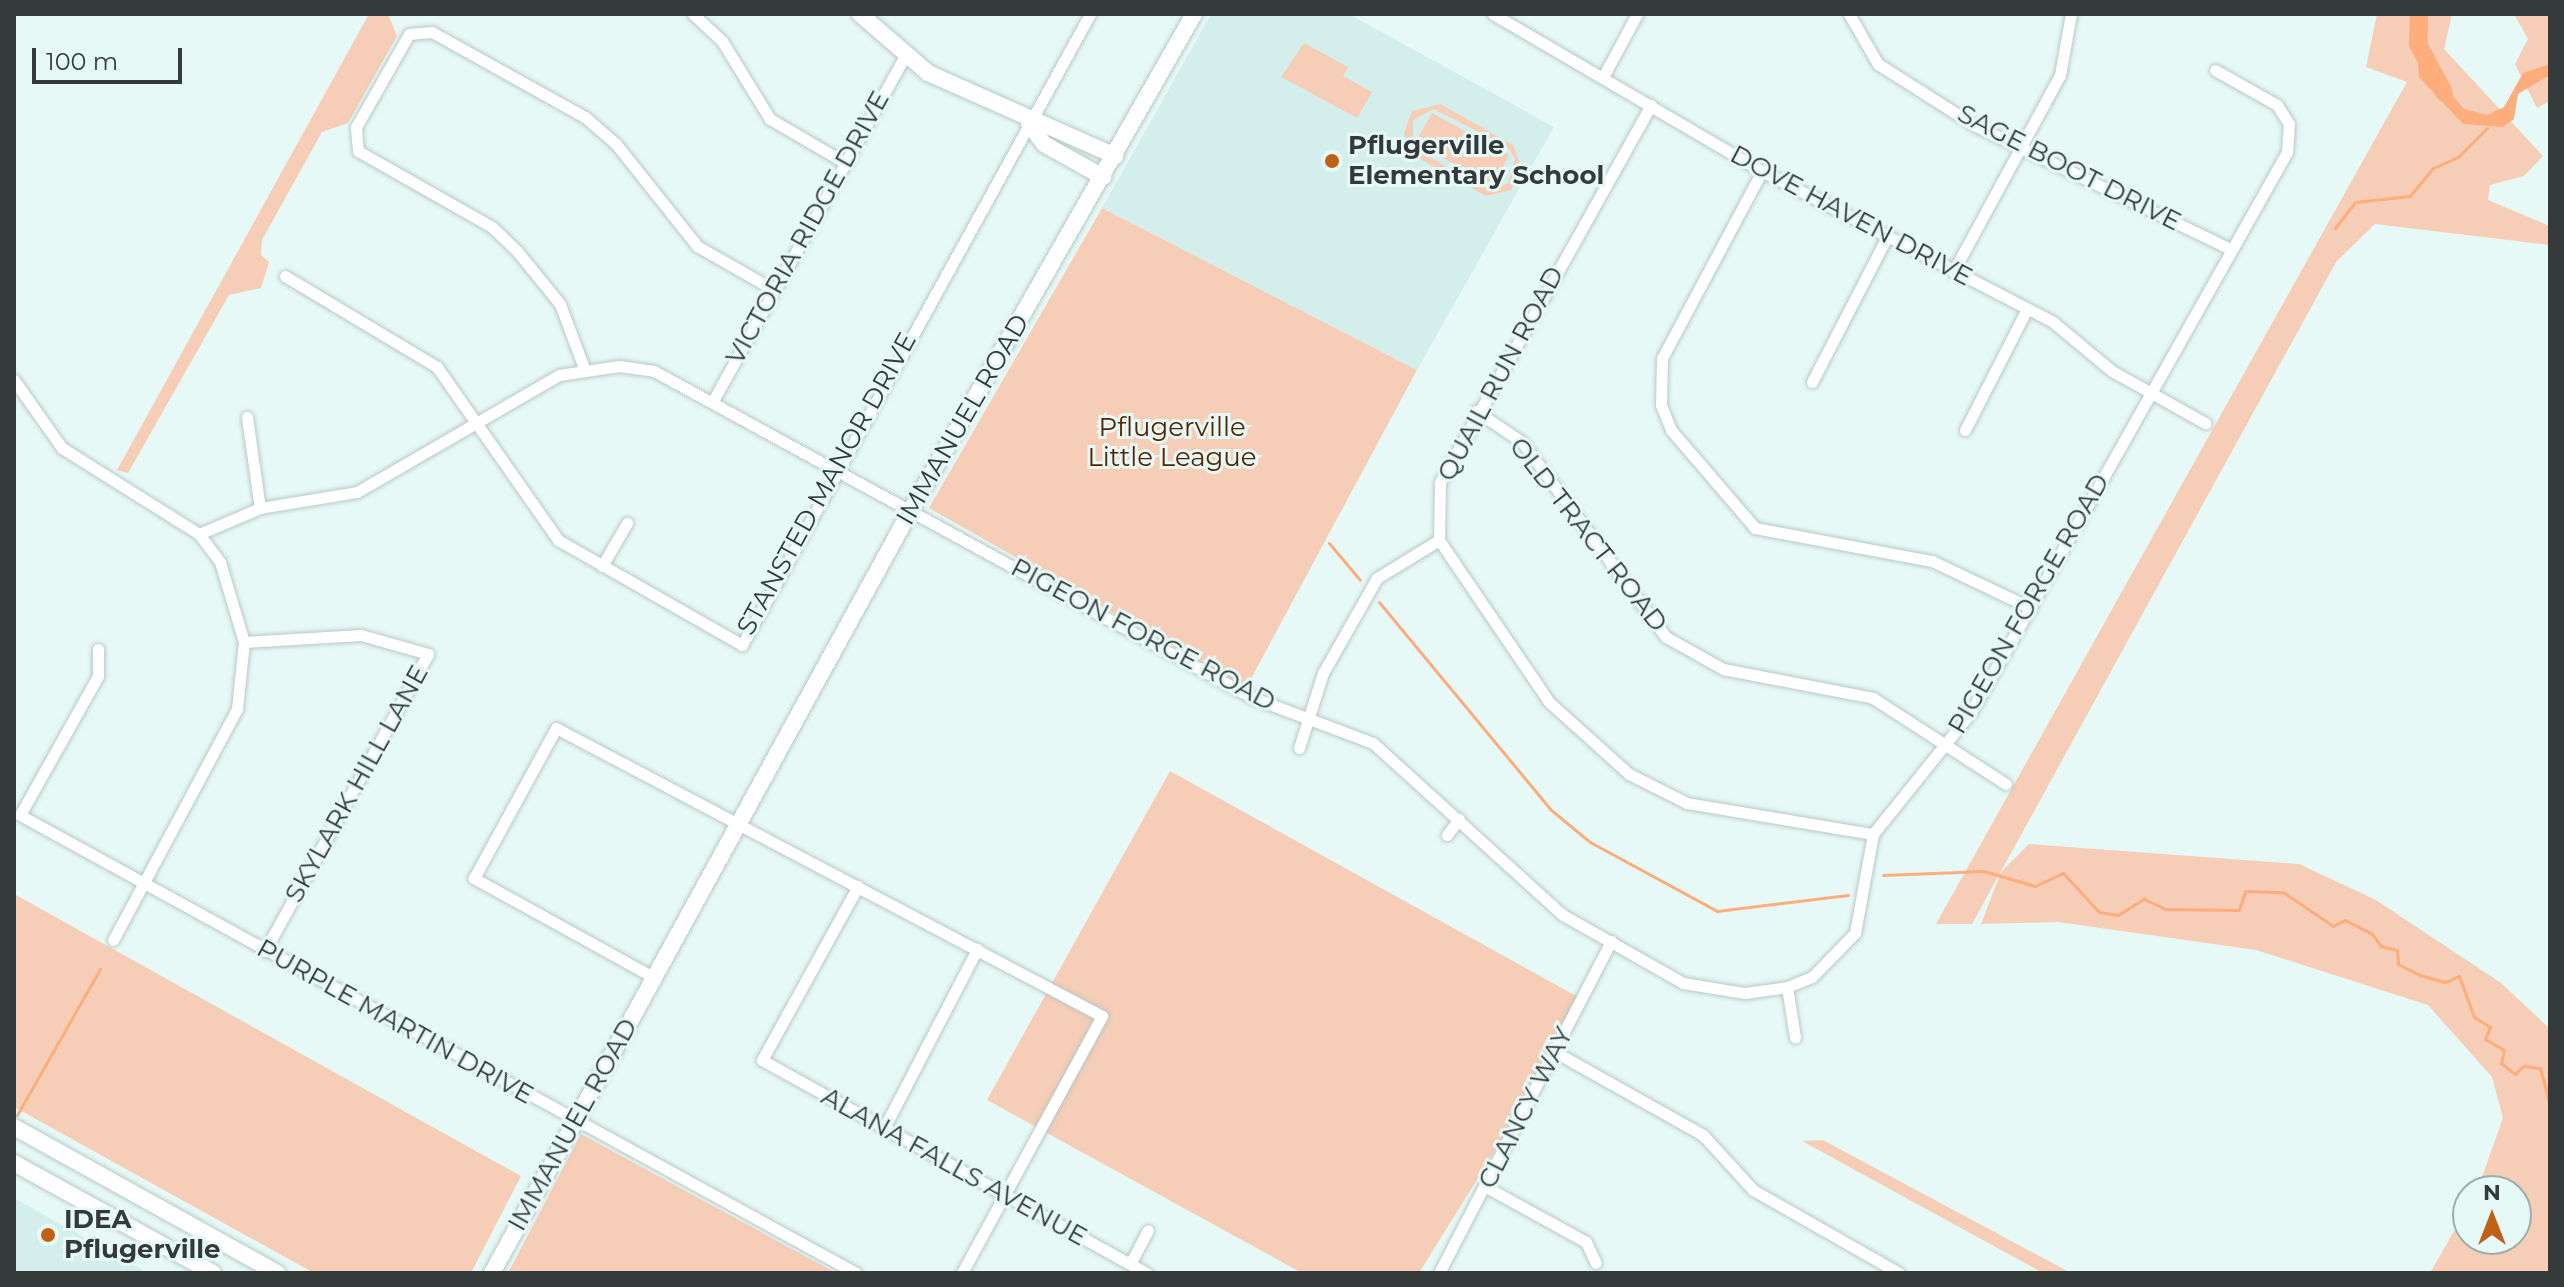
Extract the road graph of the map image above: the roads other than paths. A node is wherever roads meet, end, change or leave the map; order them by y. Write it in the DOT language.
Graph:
graph roads {
  1 [pos="693,14"];
  2 [pos="860,14"];
  3 [pos="1090,14"];
  4 [pos="1194,14"];
  5 [pos="1493,14"];
  6 [pos="1637,14"];
  7 [pos="1849,14"];
  8 [pos="2071,14"];
  9 [pos="904,58"];
  10 [pos="2215,70"];
  11 [pos="1603,77"];
  12 [pos="1651,105"];
  13 [pos="1029,124"];
  14 [pos="2024,147"];
  15 [pos="1115,156"];
  16 [pos="844,162"];
  17 [pos="1762,171"];
  18 [pos="1103,177"];
  19 [pos="1887,237"];
  20 [pos="2230,249"];
  21 [pos="1953,272"];
  22 [pos="285,276"];
  23 [pos="774,290"];
  24 [pos="2027,309"];
  25 [pos="584,368"];
  26 [pos="14,380"];
  27 [pos="1812,382"];
  28 [pos="2149,392"];
  29 [pos="714,399"];
  30 [pos="1476,411"];
  31 [pos="247,417"];
  32 [pos="477,420"];
  33 [pos="2205,423"];
  34 [pos="1965,430"];
  35 [pos="836,468"];
  36 [pos="260,508"];
  37 [pos="911,510"];
  38 [pos="627,523"];
  39 [pos="199,534"];
  40 [pos="1439,540"];
  41 [pos="602,566"];
  42 [pos="2031,608"];
  43 [pos="244,642"];
  44 [pos="98,649"];
  45 [pos="1307,717"];
  46 [pos="1948,745"];
  47 [pos="1299,748"];
  48 [pos="2006,784"];
  49 [pos="1459,819"];
  50 [pos="736,827"];
  51 [pos="1873,834"];
  52 [pos="1447,835"];
  53 [pos="140,883"];
  54 [pos="858,886"];
  55 [pos="113,940"];
  56 [pos="1611,941"];
  57 [pos="977,949"];
  58 [pos="265,951"];
  59 [pos="653,977"];
  60 [pos="1787,987"];
  61 [pos="1795,1037"];
  62 [pos="1555,1052"];
  63 [pos="574,1120"];
  64 [pos="14,1127"];
  65 [pos="884,1128"];
  66 [pos="14,1163"];
  67 [pos="1486,1187"];
  68 [pos="1006,1195"];
  69 [pos="1148,1230"];
  70 [pos="1596,1263"];
  71 [pos="1130,1264"];
  72 [pos="213,1273"];
  73 [pos="277,1273"];
  74 [pos="492,1273"];
  75 [pos="856,1273"];
  76 [pos="962,1273"];
  77 [pos="1147,1273"];
  78 [pos="1439,1273"];
  79 [pos="1899,1273"];
  1 -- 16 [label="street"];
  2 -- 9 [label="street"];
  3 -- 13 [label="street, STANSTED MANOR DRIVE"];
  4 -- 15 [label="street, IMMANUEL ROAD"];
  5 -- 11 [label="street, DOVE HAVEN DRIVE"];
  6 -- 11 [label="street"];
  7 -- 14 [label="street, SAGE BOOT DRIVE"];
  8 -- 14 [label="street"];
  9 -- 13 [label="street"];
  9 -- 16 [label="street, VICTORIA RIDGE DRIVE"];
  10 -- 20 [label="street, PIGEON FORGE ROAD"];
  11 -- 12 [label="street, DOVE HAVEN DRIVE"];
  12 -- 17 [label="street, DOVE HAVEN DRIVE"];
  12 -- 30 [label="street, QUAIL RUN ROAD"];
  13 -- 15 [label="street"];
  13 -- 18 [label="street"];
  13 -- 35 [label="street, STANSTED MANOR DRIVE"];
  14 -- 20 [label="street, SAGE BOOT DRIVE"];
  14 -- 21 [label="street"];
  15 -- 18 [label="street, IMMANUEL ROAD"];
  16 -- 23 [label="street, VICTORIA RIDGE DRIVE"];
  17 -- 19 [label="street, DOVE HAVEN DRIVE"];
  17 -- 42 [label="street"];
  18 -- 37 [label="street, IMMANUEL ROAD"];
  19 -- 21 [label="street, DOVE HAVEN DRIVE"];
  19 -- 27 [label="street"];
  20 -- 28 [label="street, PIGEON FORGE ROAD"];
  21 -- 24 [label="street, DOVE HAVEN DRIVE"];
  22 -- 32 [label="street, STANSTED MANOR DRIVE"];
  23 -- 25 [label="street"];
  23 -- 29 [label="street, VICTORIA RIDGE DRIVE"];
  24 -- 28 [label="street, DOVE HAVEN DRIVE"];
  24 -- 34 [label="street"];
  25 -- 29 [label="street, PIGEON FORGE ROAD"];
  25 -- 32 [label="street, PIGEON FORGE ROAD"];
  26 -- 39 [label="street"];
  28 -- 33 [label="street, DOVE HAVEN DRIVE"];
  28 -- 42 [label="street, PIGEON FORGE ROAD"];
  29 -- 35 [label="street, PIGEON FORGE ROAD"];
  30 -- 40 [label="street, QUAIL RUN ROAD"];
  30 -- 46 [label="street, OLD TRACT ROAD"];
  31 -- 36 [label="street"];
  32 -- 36 [label="street, PIGEON FORGE ROAD"];
  32 -- 41 [label="street, STANSTED MANOR DRIVE"];
  35 -- 37 [label="street, PIGEON FORGE ROAD"];
  35 -- 41 [label="street, STANSTED MANOR DRIVE"];
  36 -- 39 [label="street, PIGEON FORGE ROAD"];
  37 -- 45 [label="street, PIGEON FORGE ROAD"];
  37 -- 50 [label="street, IMMANUEL ROAD"];
  38 -- 41 [label="street"];
  39 -- 43 [label="street"];
  40 -- 45 [label="street"];
  40 -- 51 [label="street"];
  42 -- 46 [label="street, PIGEON FORGE ROAD"];
  43 -- 53 [label="street"];
  43 -- 58 [label="street, SKYLARK HILL LANE"];
  44 -- 53 [label="street, PURPLE MARTIN DRIVE"];
  45 -- 47 [label="street"];
  45 -- 49 [label="street, PIGEON FORGE ROAD"];
  46 -- 48 [label="street, OLD TRACT ROAD"];
  46 -- 51 [label="street, PIGEON FORGE ROAD"];
  49 -- 52 [label="street"];
  49 -- 56 [label="street, PIGEON FORGE ROAD"];
  50 -- 54 [label="street"];
  50 -- 59 [label="street, IMMANUEL ROAD"];
  50 -- 59 [label="street"];
  51 -- 60 [label="street, PIGEON FORGE ROAD"];
  53 -- 55 [label="street"];
  53 -- 58 [label="street, PURPLE MARTIN DRIVE"];
  54 -- 57 [label="street"];
  54 -- 65 [label="street, ALANA FALLS AVENUE"];
  56 -- 60 [label="street, PIGEON FORGE ROAD"];
  56 -- 62 [label="street, CLANCY WAY"];
  57 -- 65 [label="street"];
  57 -- 68 [label="street"];
  58 -- 63 [label="street, PURPLE MARTIN DRIVE"];
  59 -- 63 [label="street, IMMANUEL ROAD"];
  60 -- 61 [label="street"];
  62 -- 67 [label="street, CLANCY WAY"];
  62 -- 79 [label="street"];
  63 -- 74 [label="street, IMMANUEL ROAD"];
  63 -- 75 [label="street, PURPLE MARTIN DRIVE"];
  64 -- 73 [label="street"];
  65 -- 68 [label="street, ALANA FALLS AVENUE"];
  66 -- 72 [label="street"];
  67 -- 70 [label="street"];
  67 -- 78 [label="street, CLANCY WAY"];
  68 -- 71 [label="street, ALANA FALLS AVENUE"];
  68 -- 76 [label="street"];
  69 -- 71 [label="street"];
  71 -- 77 [label="street, ALANA FALLS AVENUE"];
}
